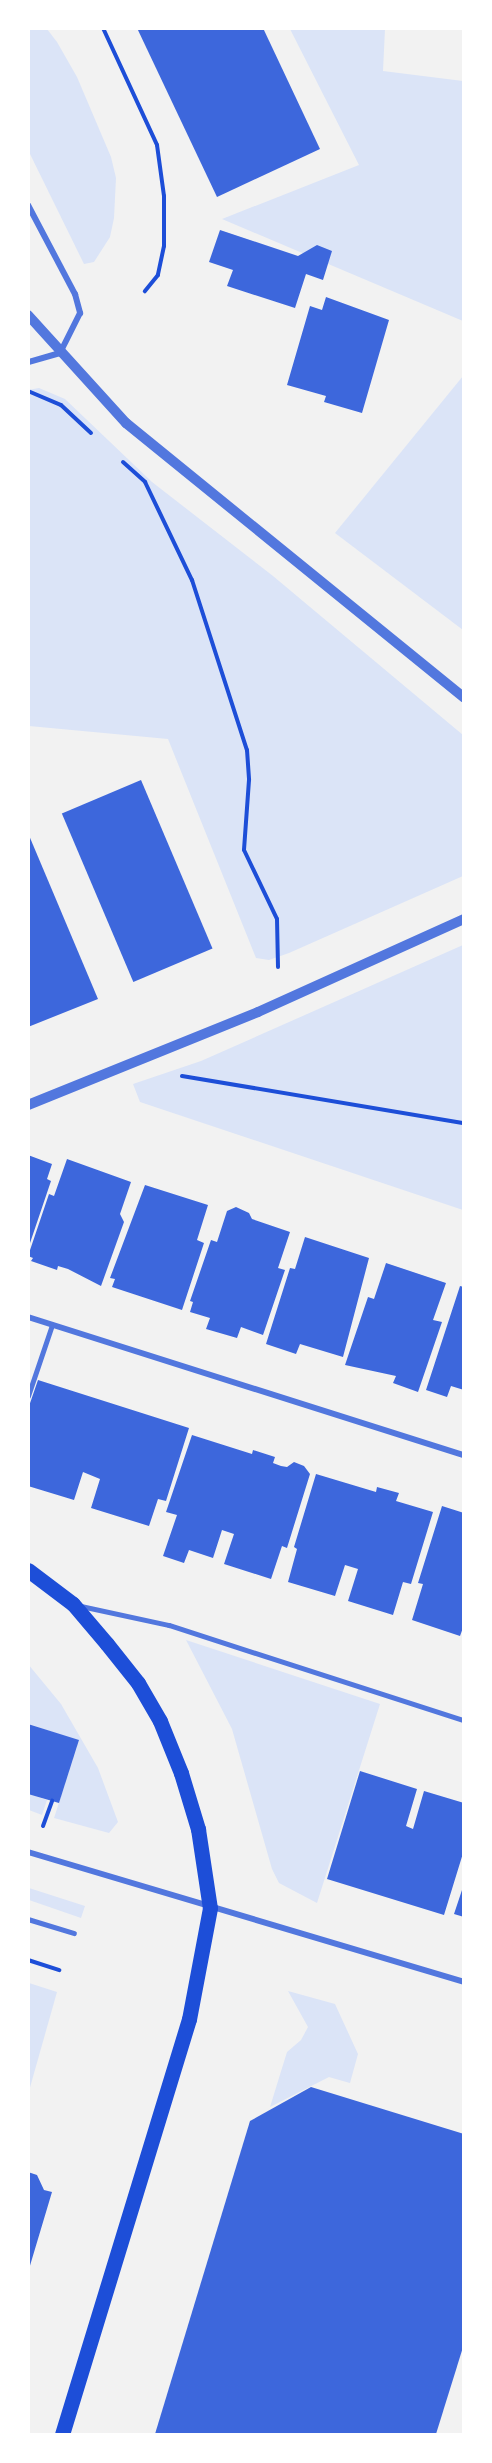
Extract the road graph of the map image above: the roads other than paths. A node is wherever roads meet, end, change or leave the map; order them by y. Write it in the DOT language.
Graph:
graph roads {
  1 [pos="28,205"];
  2 [pos="28,315"];
  3 [pos="60,353"];
  4 [pos="28,362"];
  5 [pos="464,698"];
  6 [pos="464,919"];
  7 [pos="28,1105"];
  8 [pos="28,1317"];
  9 [pos="52,1325"];
  10 [pos="28,1396"];
  11 [pos="464,1455"];
  12 [pos="28,1570"];
  13 [pos="72,1604"];
  14 [pos="464,1720"];
  15 [pos="28,1852"];
  16 [pos="210,1908"];
  17 [pos="28,1919"];
  18 [pos="74,1934"];
  19 [pos="464,1982"];
  20 [pos="62,2434"];
  1 -- 3 [label="street"];
  2 -- 3 [label="street"];
  3 -- 4 [label="street"];
  3 -- 5 [label="street"];
  6 -- 7 [label="street"];
  8 -- 9 [label="street"];
  9 -- 10 [label="lane"];
  9 -- 11 [label="street"];
  12 -- 13 [label="main road"];
  13 -- 14 [label="lane"];
  13 -- 16 [label="main road"];
  15 -- 16 [label="street"];
  16 -- 19 [label="street"];
  16 -- 20 [label="main road"];
  17 -- 18 [label="lane"];
}
